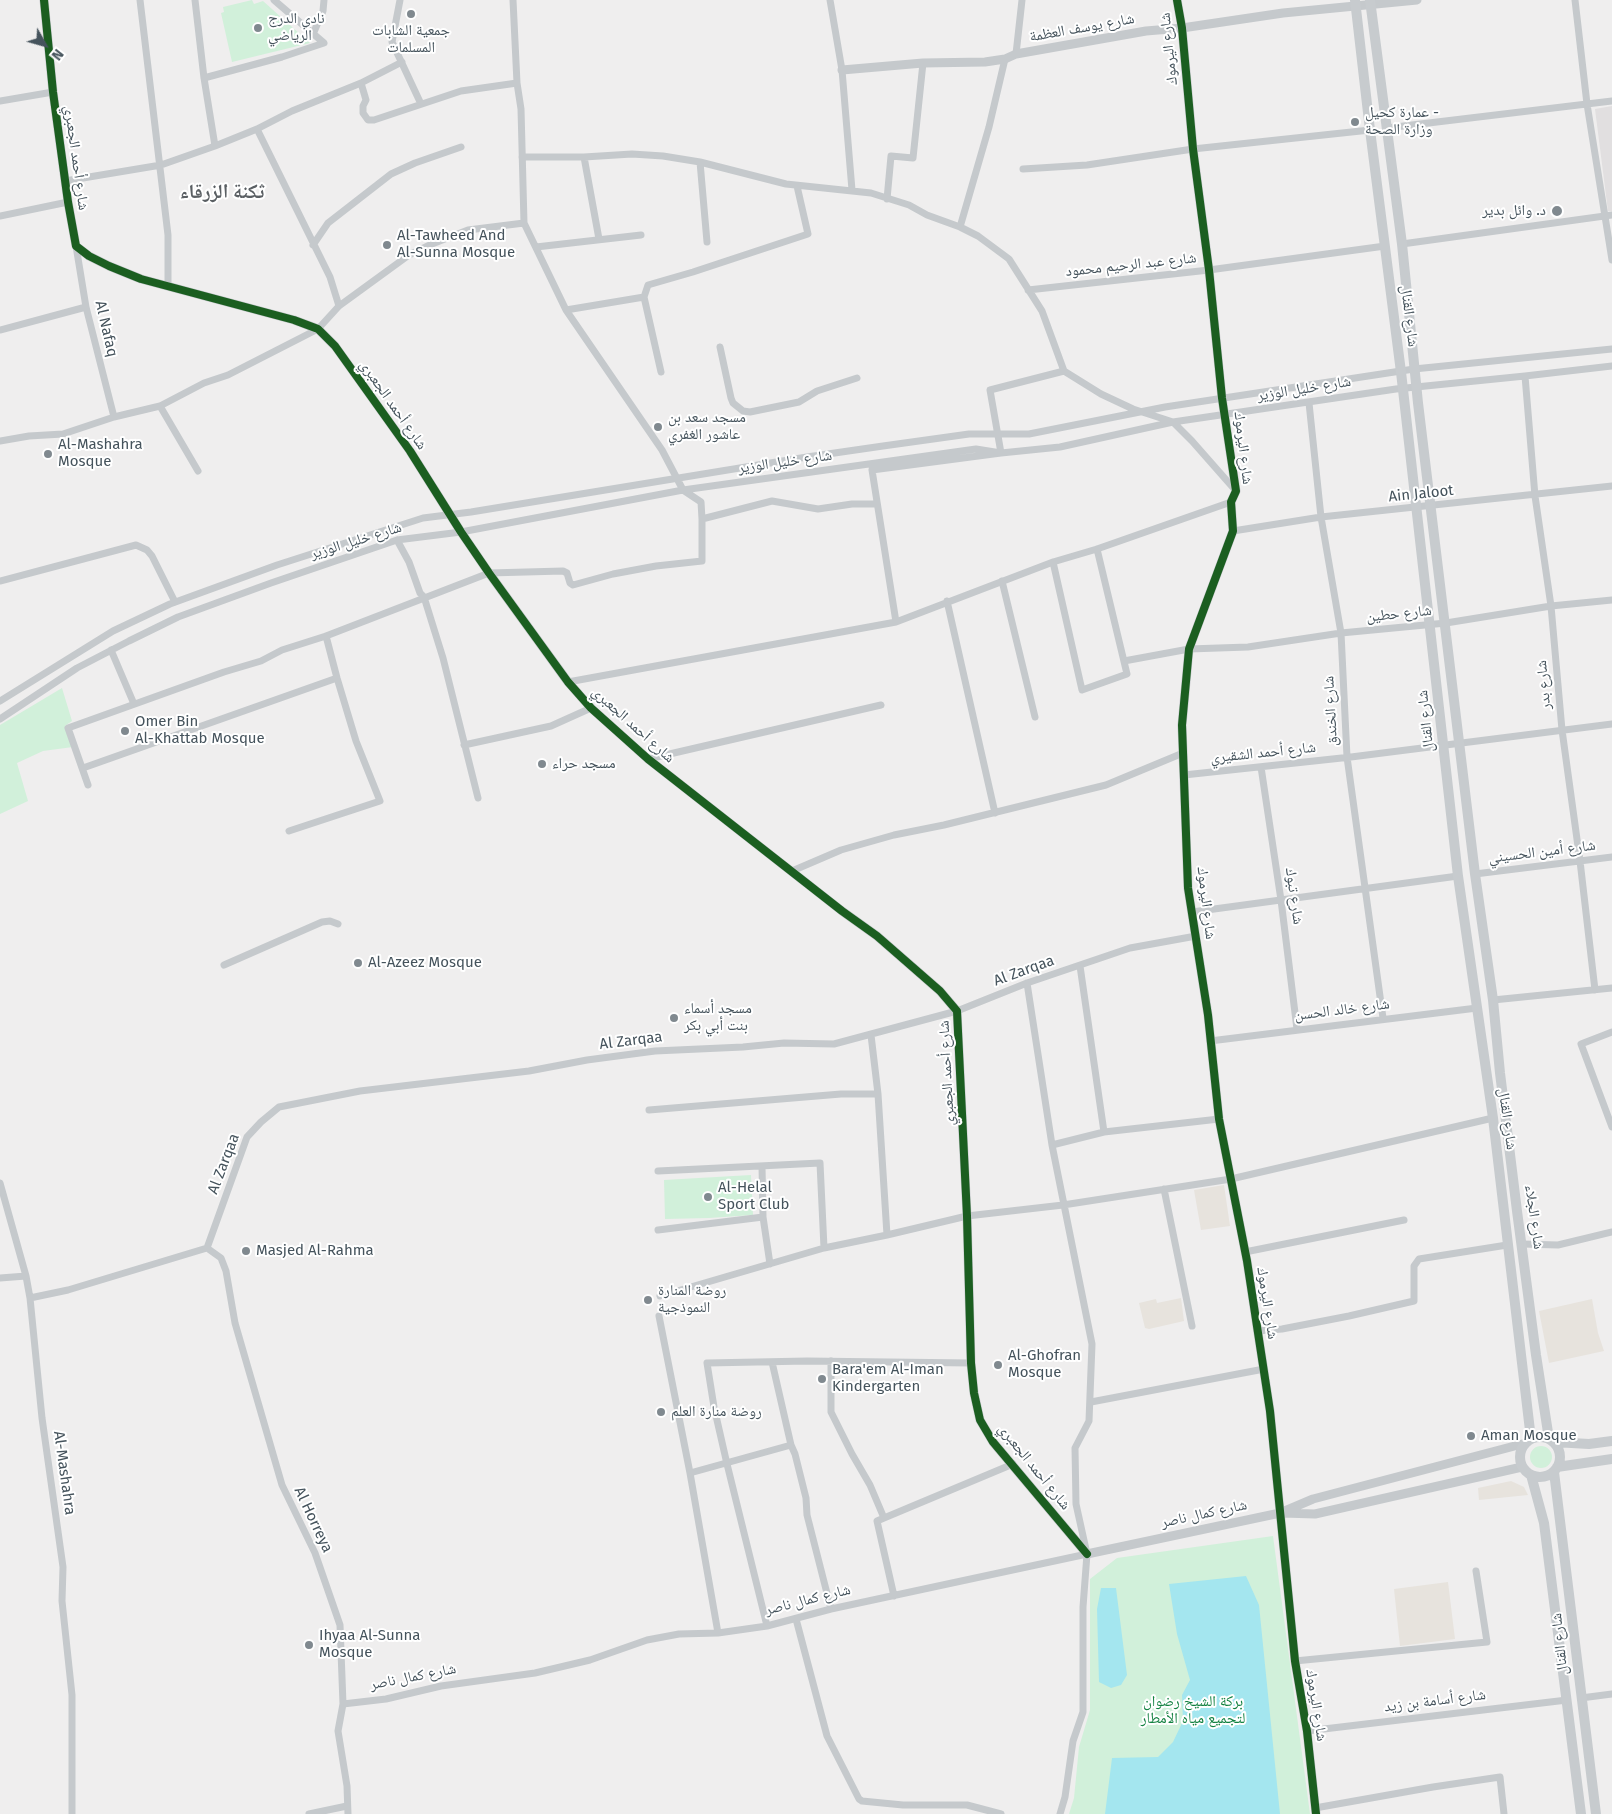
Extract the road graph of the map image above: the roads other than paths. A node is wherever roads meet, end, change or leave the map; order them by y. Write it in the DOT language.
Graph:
graph roads {
  1 [pos="44,0"];
  2 [pos="140,0"];
  3 [pos="195,0"];
  4 [pos="274,0"];
  5 [pos="324,0"];
  6 [pos="400,0"];
  7 [pos="513,0"];
  8 [pos="830,0"];
  9 [pos="1022,0"];
  10 [pos="1177,0"];
  11 [pos="1417,0"];
  12 [pos="1575,0"];
  13 [pos="1370,2"];
  14 [pos="1356,3"];
  15 [pos="1182,28"];
  16 [pos="313,34"];
  17 [pos="1016,54"];
  18 [pos="1005,59"];
  19 [pos="402,62"];
  20 [pos="923,64"];
  21 [pos="842,70"];
  22 [pos="204,78"];
  23 [pos="361,83"];
  24 [pos="517,83"];
  25 [pos="53,92"];
  26 [pos="0,101"];
  27 [pos="1612,101"];
  28 [pos="421,104"];
  29 [pos="1587,104"];
  30 [pos="1387,128"];
  31 [pos="257,129"];
  32 [pos="1370,130"];
  33 [pos="215,146"];
  34 [pos="461,147"];
  35 [pos="1193,149"];
  36 [pos="522,157"];
  37 [pos="584,157"];
  38 [pos="700,162"];
  39 [pos="161,165"];
  40 [pos="1023,169"];
  41 [pos="65,181"];
  42 [pos="797,186"];
  43 [pos="852,190"];
  44 [pos="888,199"];
  45 [pos="68,202"];
  46 [pos="1609,215"];
  47 [pos="0,216"];
  48 [pos="524,223"];
  49 [pos="960,227"];
  50 [pos="641,235"];
  51 [pos="599,239"];
  52 [pos="707,242"];
  53 [pos="1402,244"];
  54 [pos="313,245"];
  55 [pos="76,246"];
  56 [pos="1386,246"];
  57 [pos="536,247"];
  58 [pos="1612,260"];
  59 [pos="1209,270"];
  60 [pos="168,286"];
  61 [pos="1028,290"];
  62 [pos="644,297"];
  63 [pos="339,306"];
  64 [pos="86,307"];
  65 [pos="566,310"];
  66 [pos="318,329"];
  67 [pos="0,330"];
  68 [pos="720,347"];
  69 [pos="1612,349"];
  70 [pos="1612,366"];
  71 [pos="1414,369"];
  72 [pos="1064,371"];
  73 [pos="661,372"];
  74 [pos="1401,372"];
  75 [pos="1525,376"];
  76 [pos="857,378"];
  77 [pos="1417,387"];
  78 [pos="1403,388"];
  79 [pos="1222,398"];
  80 [pos="1309,403"];
  81 [pos="160,406"];
  82 [pos="1143,412"];
  83 [pos="1225,414"];
  84 [pos="114,417"];
  85 [pos="1173,422"];
  86 [pos="998,434"];
  87 [pos="0,441"];
  88 [pos="1001,452"];
  89 [pos="198,471"];
  90 [pos="677,478"];
  91 [pos="1612,486"];
  92 [pos="683,490"];
  93 [pos="1236,491"];
  94 [pos="1535,496"];
  95 [pos="1231,502"];
  96 [pos="877,504"];
  97 [pos="1432,507"];
  98 [pos="1417,508"];
  99 [pos="450,514"];
  100 [pos="1321,517"];
  101 [pos="702,519"];
  102 [pos="1233,531"];
  103 [pos="461,532"];
  104 [pos="397,540"];
  105 [pos="1097,549"];
  106 [pos="1052,562"];
  107 [pos="490,573"];
  108 [pos="0,581"];
  109 [pos="1002,581"];
  110 [pos="424,597"];
  111 [pos="1612,600"];
  112 [pos="947,601"];
  113 [pos="175,602"];
  114 [pos="1551,606"];
  115 [pos="896,622"];
  116 [pos="1446,623"];
  117 [pos="1430,624"];
  118 [pos="1341,633"];
  119 [pos="326,636"];
  120 [pos="1189,649"];
  121 [pos="111,650"];
  122 [pos="1124,661"];
  123 [pos="337,678"];
  124 [pos="568,682"];
  125 [pos="0,701"];
  126 [pos="134,704"];
  127 [pos="881,705"];
  128 [pos="591,708"];
  129 [pos="1034,717"];
  130 [pos="0,719"];
  131 [pos="1612,724"];
  132 [pos="1562,730"];
  133 [pos="1460,743"];
  134 [pos="464,745"];
  135 [pos="1443,745"];
  136 [pos="1183,754"];
  137 [pos="1347,757"];
  138 [pos="648,759"];
  139 [pos="1261,767"];
  140 [pos="83,768"];
  141 [pos="1184,775"];
  142 [pos="88,785"];
  143 [pos="478,798"];
  144 [pos="996,813"];
  145 [pos="288,831"];
  146 [pos="1612,857"];
  147 [pos="1580,861"];
  148 [pos="792,871"];
  149 [pos="1475,874"];
  150 [pos="1458,876"];
  151 [pos="1367,889"];
  152 [pos="1281,900"];
  153 [pos="1192,912"];
  154 [pos="338,924"];
  155 [pos="1196,936"];
  156 [pos="224,965"];
  157 [pos="1080,966"];
  158 [pos="1027,983"];
  159 [pos="1612,988"];
  160 [pos="1594,990"];
  161 [pos="1493,1000"];
  162 [pos="1477,1008"];
  163 [pos="957,1011"];
  164 [pos="1383,1018"];
  165 [pos="1297,1029"];
  166 [pos="1612,1032"];
  167 [pos="871,1035"];
  168 [pos="1210,1041"];
  169 [pos="878,1094"];
  170 [pos="649,1110"];
  171 [pos="1219,1118"];
  172 [pos="1493,1118"];
  173 [pos="1612,1127"];
  174 [pos="1104,1132"];
  175 [pos="1052,1145"];
  176 [pos="762,1166"];
  177 [pos="658,1171"];
  178 [pos="1230,1178"];
  179 [pos="0,1183"];
  180 [pos="1164,1189"];
  181 [pos="1062,1205"];
  182 [pos="967,1216"];
  183 [pos="763,1217"];
  184 [pos="1404,1220"];
  185 [pos="658,1230"];
  186 [pos="1612,1232"];
  187 [pos="887,1235"];
  188 [pos="1522,1244"];
  189 [pos="1507,1245"];
  190 [pos="207,1248"];
  191 [pos="824,1248"];
  192 [pos="1245,1252"];
  193 [pos="770,1264"];
  194 [pos="26,1276"];
  195 [pos="0,1278"];
  196 [pos="660,1296"];
  197 [pos="30,1298"];
  198 [pos="659,1316"];
  199 [pos="1192,1326"];
  200 [pos="1257,1331"];
  201 [pos="831,1361"];
  202 [pos="772,1362"];
  203 [pos="971,1364"];
  204 [pos="1264,1369"];
  205 [pos="1091,1402"];
  206 [pos="1528,1441"];
  207 [pos="1552,1441"];
  208 [pos="1612,1441"];
  209 [pos="791,1446"];
  210 [pos="1612,1459"];
  211 [pos="726,1464"];
  212 [pos="1013,1464"];
  213 [pos="1522,1467"];
  214 [pos="1556,1470"];
  215 [pos="690,1473"];
  216 [pos="1531,1475"];
  217 [pos="1280,1513"];
  218 [pos="884,1518"];
  219 [pos="1087,1554"];
  220 [pos="1476,1571"];
  221 [pos="894,1596"];
  222 [pos="832,1609"];
  223 [pos="796,1619"];
  224 [pos="768,1626"];
  225 [pos="718,1633"];
  226 [pos="1295,1661"];
  227 [pos="1612,1694"];
  228 [pos="1581,1698"];
  229 [pos="1567,1700"];
  230 [pos="343,1704"];
  231 [pos="1306,1731"];
  232 [pos="347,1806"];
  233 [pos="1316,1811"];
  234 [pos="72,1814"];
  235 [pos="309,1814"];
  236 [pos="348,1814"];
  237 [pos="1001,1814"];
  238 [pos="1060,1814"];
  239 [pos="1504,1814"];
  240 [pos="1581,1814"];
  241 [pos="1596,1814"];
  1 -- 25 [label="street, شارع أحمد الجعبري"];
  2 -- 39 [label="street"];
  3 -- 22 [label="street"];
  4 -- 16 [label="street"];
  5 -- 16 [label="street"];
  6 -- 19 [label="street"];
  7 -- 24 [label="street"];
  8 -- 21 [label="street"];
  9 -- 17 [label="street"];
  10 -- 15 [label="street, شارع اليرموك"];
  11 -- 13 [label="street, شارع يوسف العظمة"];
  12 -- 29 [label="street"];
  13 -- 14 [label="street, شارع يوسف العظمة"];
  13 -- 30 [label="main road, شارع القنال"];
  14 -- 15 [label="street, شارع يوسف العظمة"];
  14 -- 32 [label="main road, شارع القنال"];
  15 -- 17 [label="street, شارع يوسف العظمة"];
  15 -- 35 [label="street, شارع اليرموك"];
  16 -- 22 [label="street"];
  17 -- 18 [label="street, شارع يوسف العظمة"];
  18 -- 20 [label="street, شارع يوسف العظمة"];
  18 -- 49 [label="street"];
  19 -- 23 [label="street"];
  19 -- 28 [label="street"];
  20 -- 21 [label="street, شارع يوسف العظمة"];
  20 -- 44 [label="street"];
  21 -- 43 [label="street"];
  22 -- 33 [label="street"];
  23 -- 28 [label="street"];
  23 -- 31 [label="street"];
  24 -- 28 [label="street"];
  24 -- 36 [label="street"];
  25 -- 26 [label="street"];
  25 -- 41 [label="street, شارع أحمد الجعبري"];
  27 -- 29 [label="street"];
  29 -- 30 [label="street"];
  29 -- 46 [label="street"];
  30 -- 53 [label="main road, شارع القنال"];
  31 -- 33 [label="street"];
  31 -- 54 [label="street"];
  32 -- 35 [label="street"];
  32 -- 56 [label="main road, شارع القنال"];
  33 -- 39 [label="street"];
  34 -- 54 [label="street"];
  35 -- 40 [label="street"];
  35 -- 59 [label="street, شارع اليرموك"];
  36 -- 37 [label="street"];
  36 -- 48 [label="street"];
  37 -- 38 [label="street"];
  37 -- 51 [label="street"];
  38 -- 42 [label="street"];
  38 -- 52 [label="street"];
  39 -- 41 [label="street"];
  39 -- 60 [label="street"];
  41 -- 45 [label="street, شارع أحمد الجعبري"];
  42 -- 43 [label="street"];
  42 -- 62 [label="street"];
  43 -- 44 [label="street"];
  44 -- 49 [label="street"];
  45 -- 47 [label="street"];
  45 -- 55 [label="street, شارع أحمد الجعبري"];
  46 -- 53 [label="street"];
  46 -- 58 [label="street"];
  48 -- 57 [label="street"];
  48 -- 63 [label="street"];
  49 -- 61 [label="street"];
  50 -- 51 [label="street"];
  51 -- 57 [label="street"];
  53 -- 71 [label="main road, شارع القنال"];
  54 -- 63 [label="street"];
  55 -- 60 [label="street, شارع أحمد الجعبري"];
  55 -- 64 [label="street, Al Nafaq"];
  56 -- 59 [label="street, شارع عبد الرحيم محمود"];
  56 -- 74 [label="main road, شارع القنال"];
  57 -- 65 [label="street"];
  59 -- 61 [label="street, شارع عبد الرحيم محمود"];
  59 -- 79 [label="street, شارع اليرموك"];
  60 -- 66 [label="street, شارع أحمد الجعبري"];
  61 -- 72 [label="street"];
  62 -- 65 [label="street"];
  62 -- 73 [label="street"];
  63 -- 66 [label="street"];
  64 -- 67 [label="street"];
  64 -- 84 [label="street, Al Nafaq"];
  65 -- 90 [label="street"];
  66 -- 81 [label="street"];
  66 -- 99 [label="street, شارع أحمد الجعبري"];
  68 -- 76 [label="street"];
  69 -- 71 [label="street, شارع خليل الوزير"];
  70 -- 75 [label="street, شارع خليل الوزير"];
  71 -- 74 [label="street, شارع خليل الوزير"];
  71 -- 77 [label="main road, شارع القنال"];
  72 -- 82 [label="street"];
  72 -- 86 [label="street"];
  74 -- 78 [label="main road, شارع القنال"];
  74 -- 79 [label="street, شارع خليل الوزير"];
  75 -- 77 [label="street, شارع خليل الوزير"];
  75 -- 94 [label="street, شارع بدر"];
  77 -- 78 [label="street, شارع خليل الوزير"];
  77 -- 97 [label="main road, شارع القنال"];
  78 -- 80 [label="street, شارع خليل الوزير"];
  78 -- 98 [label="main road, شارع القنال"];
  79 -- 82 [label="street, شارع خليل الوزير"];
  79 -- 83 [label="street, شارع اليرموك"];
  80 -- 83 [label="street, شارع خليل الوزير"];
  80 -- 100 [label="street, شارع الخندق"];
  81 -- 84 [label="street"];
  81 -- 89 [label="street"];
  82 -- 85 [label="street"];
  82 -- 86 [label="street, شارع خليل الوزير"];
  83 -- 85 [label="street, شارع خليل الوزير"];
  83 -- 93 [label="street, شارع اليرموك"];
  84 -- 87 [label="street"];
  85 -- 88 [label="street, شارع خليل الوزير"];
  85 -- 93 [label="street"];
  86 -- 88 [label="street"];
  86 -- 90 [label="street, شارع خليل الوزير"];
  88 -- 92 [label="street, شارع خليل الوزير"];
  88 -- 96 [label="street"];
  90 -- 92 [label="street"];
  90 -- 99 [label="street, شارع خليل الوزير"];
  91 -- 94 [label="street, Ain Jaloot"];
  92 -- 101 [label="street"];
  92 -- 103 [label="street, شارع خليل الوزير"];
  93 -- 95 [label="street, شارع اليرموك"];
  94 -- 97 [label="street, Ain Jaloot"];
  94 -- 114 [label="street, شارع بدر"];
  95 -- 102 [label="street, شارع اليرموك"];
  95 -- 105 [label="street"];
  96 -- 101 [label="street"];
  96 -- 115 [label="street"];
  97 -- 98 [label="street, Ain Jaloot"];
  97 -- 116 [label="main road, شارع القنال"];
  98 -- 100 [label="street, Ain Jaloot"];
  98 -- 117 [label="main road, شارع القنال"];
  99 -- 103 [label="street, شارع أحمد الجعبري"];
  99 -- 113 [label="street, شارع خليل الوزير"];
  100 -- 102 [label="street, Ain Jaloot"];
  100 -- 118 [label="street, شارع الخندق"];
  101 -- 107 [label="street"];
  102 -- 120 [label="street, شارع اليرموك"];
  103 -- 104 [label="street, شارع خليل الوزير"];
  103 -- 107 [label="street, شارع أحمد الجعبري"];
  104 -- 110 [label="street"];
  104 -- 121 [label="street, شارع خليل الوزير"];
  105 -- 106 [label="street"];
  105 -- 122 [label="street"];
  106 -- 109 [label="street"];
  106 -- 122 [label="street"];
  107 -- 110 [label="street"];
  107 -- 124 [label="street, شارع أحمد الجعبري"];
  108 -- 113 [label="street"];
  109 -- 112 [label="street"];
  109 -- 129 [label="street"];
  110 -- 119 [label="street"];
  110 -- 134 [label="street"];
  111 -- 114 [label="street, شارع حطين"];
  112 -- 115 [label="street"];
  112 -- 144 [label="street"];
  113 -- 125 [label="street, شارع خليل الوزير"];
  114 -- 116 [label="street, شارع حطين"];
  114 -- 132 [label="street, شارع بدر"];
  115 -- 124 [label="street"];
  116 -- 117 [label="street, شارع حطين"];
  116 -- 133 [label="main road, شارع القنال"];
  117 -- 118 [label="street, شارع حطين"];
  117 -- 135 [label="main road, شارع القنال"];
  118 -- 120 [label="street, شارع حطين"];
  118 -- 137 [label="street, شارع الخندق"];
  119 -- 123 [label="street"];
  119 -- 126 [label="street"];
  120 -- 122 [label="street, شارع حطين"];
  120 -- 136 [label="street, شارع اليرموك"];
  121 -- 126 [label="street"];
  121 -- 130 [label="street, شارع خليل الوزير"];
  123 -- 140 [label="street"];
  123 -- 145 [label="street"];
  124 -- 128 [label="street, شارع أحمد الجعبري"];
  126 -- 140 [label="street"];
  127 -- 138 [label="street"];
  128 -- 134 [label="street"];
  128 -- 138 [label="street, شارع أحمد الجعبري"];
  131 -- 132 [label="street, شارع أحمد الشقيري"];
  132 -- 133 [label="street, شارع أحمد الشقيري"];
  132 -- 147 [label="street, شارع بدر"];
  133 -- 135 [label="street, شارع أحمد الشقيري"];
  133 -- 149 [label="main road, شارع القنال"];
  134 -- 143 [label="street"];
  135 -- 137 [label="street, شارع أحمد الشقيري"];
  135 -- 150 [label="main road, شارع القنال"];
  136 -- 141 [label="street, شارع اليرموك"];
  136 -- 144 [label="street"];
  137 -- 139 [label="street, شارع أحمد الشقيري"];
  137 -- 151 [label="street, شارع الخندق"];
  138 -- 148 [label="street, شارع أحمد الجعبري"];
  139 -- 141 [label="street, شارع أحمد الشقيري"];
  139 -- 152 [label="street, شارع تبوك"];
  140 -- 142 [label="street"];
  141 -- 153 [label="street, شارع اليرموك"];
  144 -- 148 [label="street"];
  146 -- 147 [label="street, شارع أمين الحسيني"];
  147 -- 149 [label="street, شارع أمين الحسيني"];
  147 -- 160 [label="street, شارع بدر"];
  148 -- 163 [label="street, شارع أحمد الجعبري"];
  149 -- 161 [label="main road, شارع القنال"];
  150 -- 151 [label="street"];
  150 -- 162 [label="main road, شارع القنال"];
  151 -- 152 [label="street"];
  151 -- 164 [label="street, شارع الخندق"];
  152 -- 153 [label="street"];
  152 -- 165 [label="street, شارع تبوك"];
  153 -- 155 [label="street, شارع اليرموك"];
  154 -- 156 [label="street"];
  155 -- 157 [label="street, Al Zarqaa"];
  155 -- 168 [label="street, شارع اليرموك"];
  157 -- 158 [label="street, Al Zarqaa"];
  157 -- 174 [label="street"];
  158 -- 163 [label="street, Al Zarqaa"];
  158 -- 175 [label="street"];
  159 -- 160 [label="street"];
  160 -- 161 [label="street"];
  161 -- 188 [label="main road, شارع الجلاء"];
  162 -- 164 [label="street, شارع خالد الحسن"];
  162 -- 172 [label="main road, شارع القنال"];
  163 -- 167 [label="street, Al Zarqaa"];
  163 -- 182 [label="street, شارع أحمد الجعبري"];
  164 -- 165 [label="street, شارع خالد الحسن"];
  165 -- 168 [label="street, شارع خالد الحسن"];
  166 -- 173 [label="street"];
  167 -- 169 [label="street"];
  167 -- 190 [label="street, Al Zarqaa"];
  168 -- 171 [label="street, شارع اليرموك"];
  169 -- 170 [label="street"];
  169 -- 187 [label="street"];
  171 -- 174 [label="street"];
  171 -- 178 [label="street, شارع اليرموك"];
  172 -- 178 [label="street"];
  172 -- 189 [label="main road, شارع القنال"];
  174 -- 175 [label="street"];
  175 -- 181 [label="street"];
  176 -- 177 [label="street"];
  176 -- 183 [label="street"];
  176 -- 191 [label="street"];
  178 -- 180 [label="street"];
  178 -- 192 [label="street, شارع اليرموك"];
  179 -- 194 [label="street, Al-Mashahra"];
  180 -- 181 [label="street"];
  180 -- 199 [label="street"];
  181 -- 182 [label="street"];
  181 -- 205 [label="street"];
  182 -- 187 [label="street"];
  182 -- 203 [label="street, شارع أحمد الجعبري"];
  183 -- 185 [label="street"];
  183 -- 193 [label="street"];
  184 -- 192 [label="street"];
  186 -- 188 [label="street"];
  187 -- 191 [label="street"];
  188 -- 207 [label="main road, شارع الجلاء"];
  189 -- 200 [label="street"];
  189 -- 206 [label="main road, شارع القنال"];
  190 -- 197 [label="street"];
  190 -- 230 [label="street, Al Horreya"];
  191 -- 193 [label="street"];
  192 -- 200 [label="street, شارع اليرموك"];
  193 -- 196 [label="street"];
  194 -- 195 [label="street"];
  194 -- 197 [label="street, Al-Mashahra"];
  197 -- 234 [label="street, Al-Mashahra"];
  198 -- 215 [label="street"];
  200 -- 204 [label="street, شارع اليرموك"];
  201 -- 202 [label="street"];
  201 -- 203 [label="street"];
  201 -- 218 [label="street"];
  202 -- 209 [label="street"];
  202 -- 211 [label="street"];
  203 -- 212 [label="street, شارع أحمد الجعبري"];
  204 -- 205 [label="street"];
  204 -- 217 [label="street, شارع اليرموك"];
  205 -- 219 [label="street"];
  206 -- 207 [label="main road"];
  206 -- 213 [label="main road"];
  206 -- 217 [label="street, شارع كمال ناصر"];
  207 -- 208 [label="main road"];
  207 -- 214 [label="main road"];
  209 -- 211 [label="street"];
  209 -- 222 [label="street"];
  210 -- 214 [label="main road"];
  211 -- 215 [label="street"];
  211 -- 224 [label="street"];
  212 -- 218 [label="street"];
  212 -- 219 [label="street, شارع أحمد الجعبري"];
  213 -- 216 [label="main road"];
  213 -- 217 [label="street, شارع كمال ناصر"];
  214 -- 216 [label="main road"];
  214 -- 228 [label="main road, شارع القنال"];
  215 -- 225 [label="street"];
  216 -- 229 [label="main road, شارع القنال"];
  217 -- 219 [label="street, شارع كمال ناصر"];
  217 -- 226 [label="street, شارع اليرموك"];
  218 -- 221 [label="street"];
  219 -- 221 [label="street, شارع كمال ناصر"];
  219 -- 238 [label="street"];
  220 -- 226 [label="street"];
  221 -- 222 [label="street, شارع كمال ناصر"];
  222 -- 223 [label="street, شارع كمال ناصر"];
  223 -- 224 [label="street, شارع كمال ناصر"];
  223 -- 237 [label="street"];
  224 -- 225 [label="street, شارع كمال ناصر"];
  225 -- 230 [label="street, شارع كمال ناصر"];
  226 -- 231 [label="street, شارع اليرموك"];
  227 -- 228 [label="street"];
  228 -- 241 [label="main road, شارع القنال"];
  229 -- 231 [label="street, شارع أسامة بن زيد"];
  229 -- 240 [label="main road, شارع القنال"];
  230 -- 232 [label="street, Al Horreya"];
  231 -- 233 [label="street, شارع اليرموك"];
  232 -- 235 [label="street"];
  232 -- 236 [label="street, Al Horreya"];
  233 -- 239 [label="street"];
}
